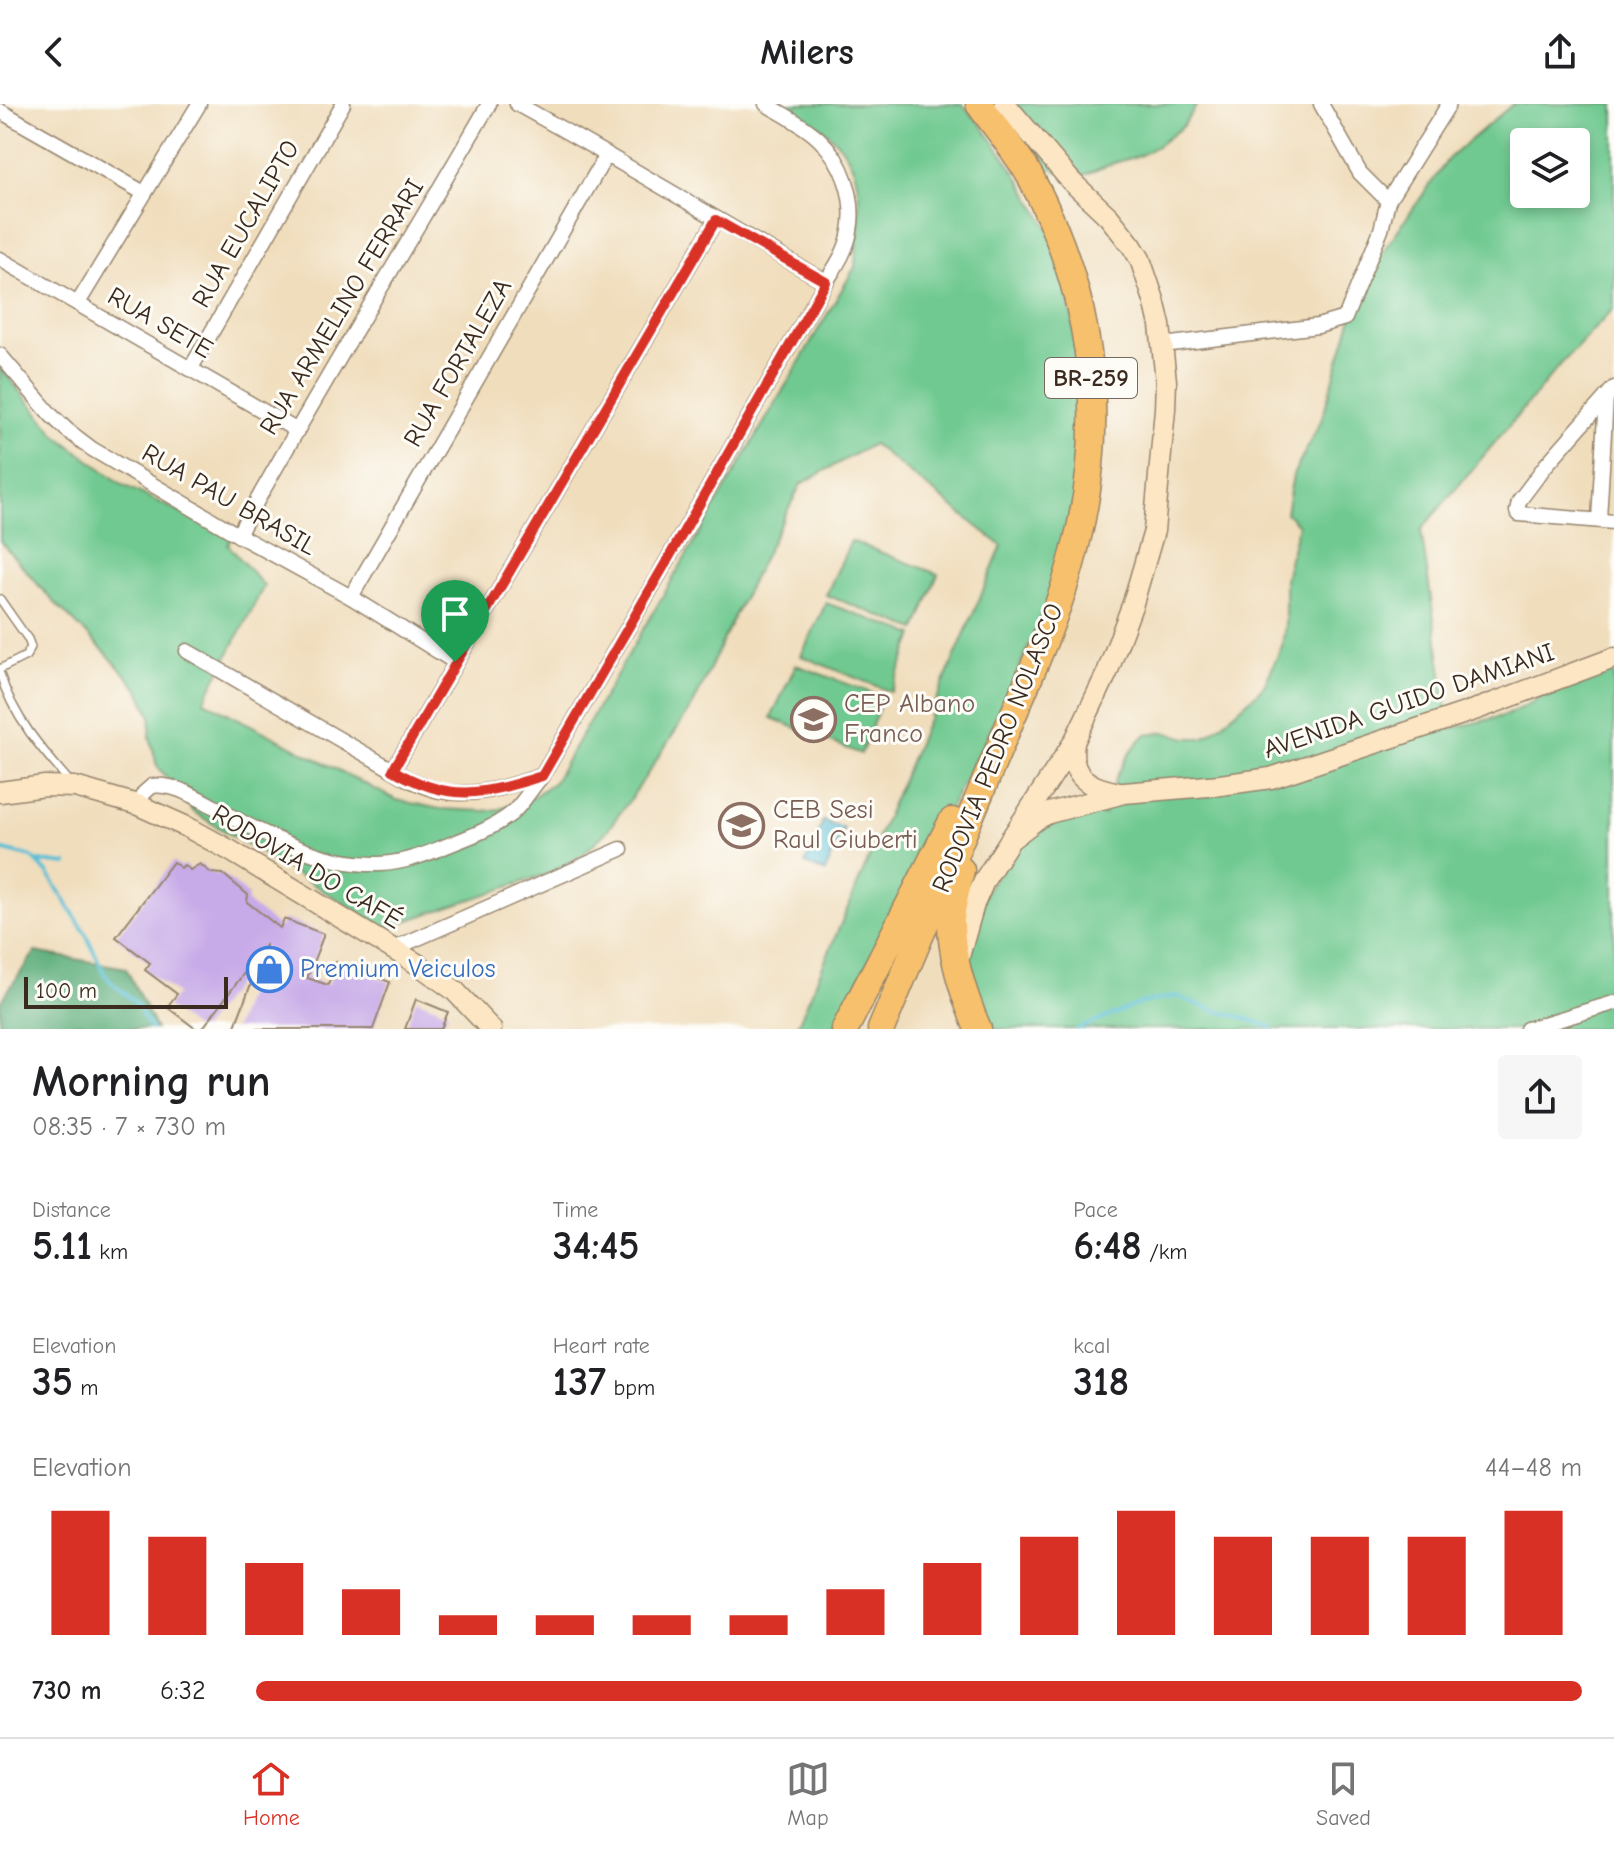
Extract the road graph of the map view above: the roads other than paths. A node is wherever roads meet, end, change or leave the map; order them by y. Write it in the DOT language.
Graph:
graph roads {
  1 [pos="199,104"];
  2 [pos="343,104"];
  3 [pos="489,104"];
  4 [pos="517,104"];
  5 [pos="766,104"];
  6 [pos="979,104"];
  7 [pos="1005,104"];
  8 [pos="1321,104"];
  9 [pos="1449,104"];
  10 [pos="0,111"];
  11 [pos="607,154"];
  12 [pos="144,193"];
  13 [pos="1388,201"];
  14 [pos="716,220"];
  15 [pos="0,259"];
  16 [pos="826,282"];
  17 [pos="78,303"];
  18 [pos="1163,345"];
  19 [pos="0,355"];
  20 [pos="191,368"];
  21 [pos="1610,392"];
  22 [pos="296,430"];
  23 [pos="1607,521"];
  24 [pos="238,535"];
  25 [pos="351,597"];
  26 [pos="0,599"];
  27 [pos="187,651"];
  28 [pos="1614,658"];
  29 [pos="455,662"];
  30 [pos="1032,669"];
  31 [pos="0,672"];
  32 [pos="1074,742"];
  33 [pos="393,770"];
  34 [pos="542,776"];
  35 [pos="75,787"];
  36 [pos="0,792"];
  37 [pos="1124,793"];
  38 [pos="138,805"];
  39 [pos="974,807"];
  40 [pos="1010,840"];
  41 [pos="621,849"];
  42 [pos="393,949"];
  43 [pos="957,962"];
  44 [pos="1614,1003"];
  45 [pos="491,1029"];
  46 [pos="845,1029"];
  47 [pos="881,1029"];
  48 [pos="978,1029"];
  49 [pos="1527,1029"];
  1 -- 12 [label="street"];
  2 -- 20 [label="street, RUA EUCALIPTO"];
  3 -- 22 [label="street, RUA ARMELINO FERRARI"];
  4 -- 11 [label="street"];
  5 -- 16 [label="street"];
  6 -- 30 [label="highway, RODOVIA PEDRO NOLASCO / BR-259"];
  7 -- 18 [label="street"];
  8 -- 13 [label="street"];
  9 -- 13 [label="street"];
  10 -- 12 [label="street"];
  11 -- 14 [label="street"];
  11 -- 25 [label="street, RUA FORTALEZA"];
  12 -- 17 [label="street"];
  13 -- 18 [label="street"];
  14 -- 16 [label="street"];
  14 -- 29 [label="street"];
  15 -- 17 [label="street, RUA SETE"];
  16 -- 34 [label="street"];
  17 -- 20 [label="street, RUA SETE"];
  18 -- 32 [label="street"];
  19 -- 24 [label="street, RUA PAU BRASIL"];
  20 -- 22 [label="street, RUA SETE"];
  21 -- 23 [label="street"];
  21 -- 23 [label="street"];
  22 -- 24 [label="street, RUA ARMELINO FERRARI"];
  24 -- 25 [label="street, RUA PAU BRASIL"];
  25 -- 29 [label="street, RUA PAU BRASIL"];
  26 -- 31 [label="lane"];
  27 -- 33 [label="street"];
  28 -- 37 [label="street, AVENIDA GUIDO DAMIANI"];
  29 -- 33 [label="street"];
  30 -- 39 [label="highway, RODOVIA PEDRO NOLASCO / BR-259"];
  30 -- 46 [label="highway"];
  31 -- 35 [label="lane"];
  32 -- 37 [label="street, AVENIDA GUIDO DAMIANI"];
  32 -- 40 [label="street"];
  33 -- 34 [label="street"];
  34 -- 38 [label="street"];
  35 -- 36 [label="street, RODOVIA DO CAFÉ"];
  35 -- 38 [label="street, RODOVIA DO CAFÉ"];
  37 -- 40 [label="street, AVENIDA GUIDO DAMIANI"];
  38 -- 42 [label="street, RODOVIA DO CAFÉ"];
  39 -- 43 [label="highway"];
  39 -- 47 [label="highway, RODOVIA PEDRO NOLASCO / BR-259"];
  40 -- 43 [label="street, AVENIDA GUIDO DAMIANI"];
  41 -- 42 [label="street"];
  42 -- 45 [label="street, RODOVIA DO CAFÉ"];
  43 -- 48 [label="highway"];
  44 -- 49 [label="street"];
}
